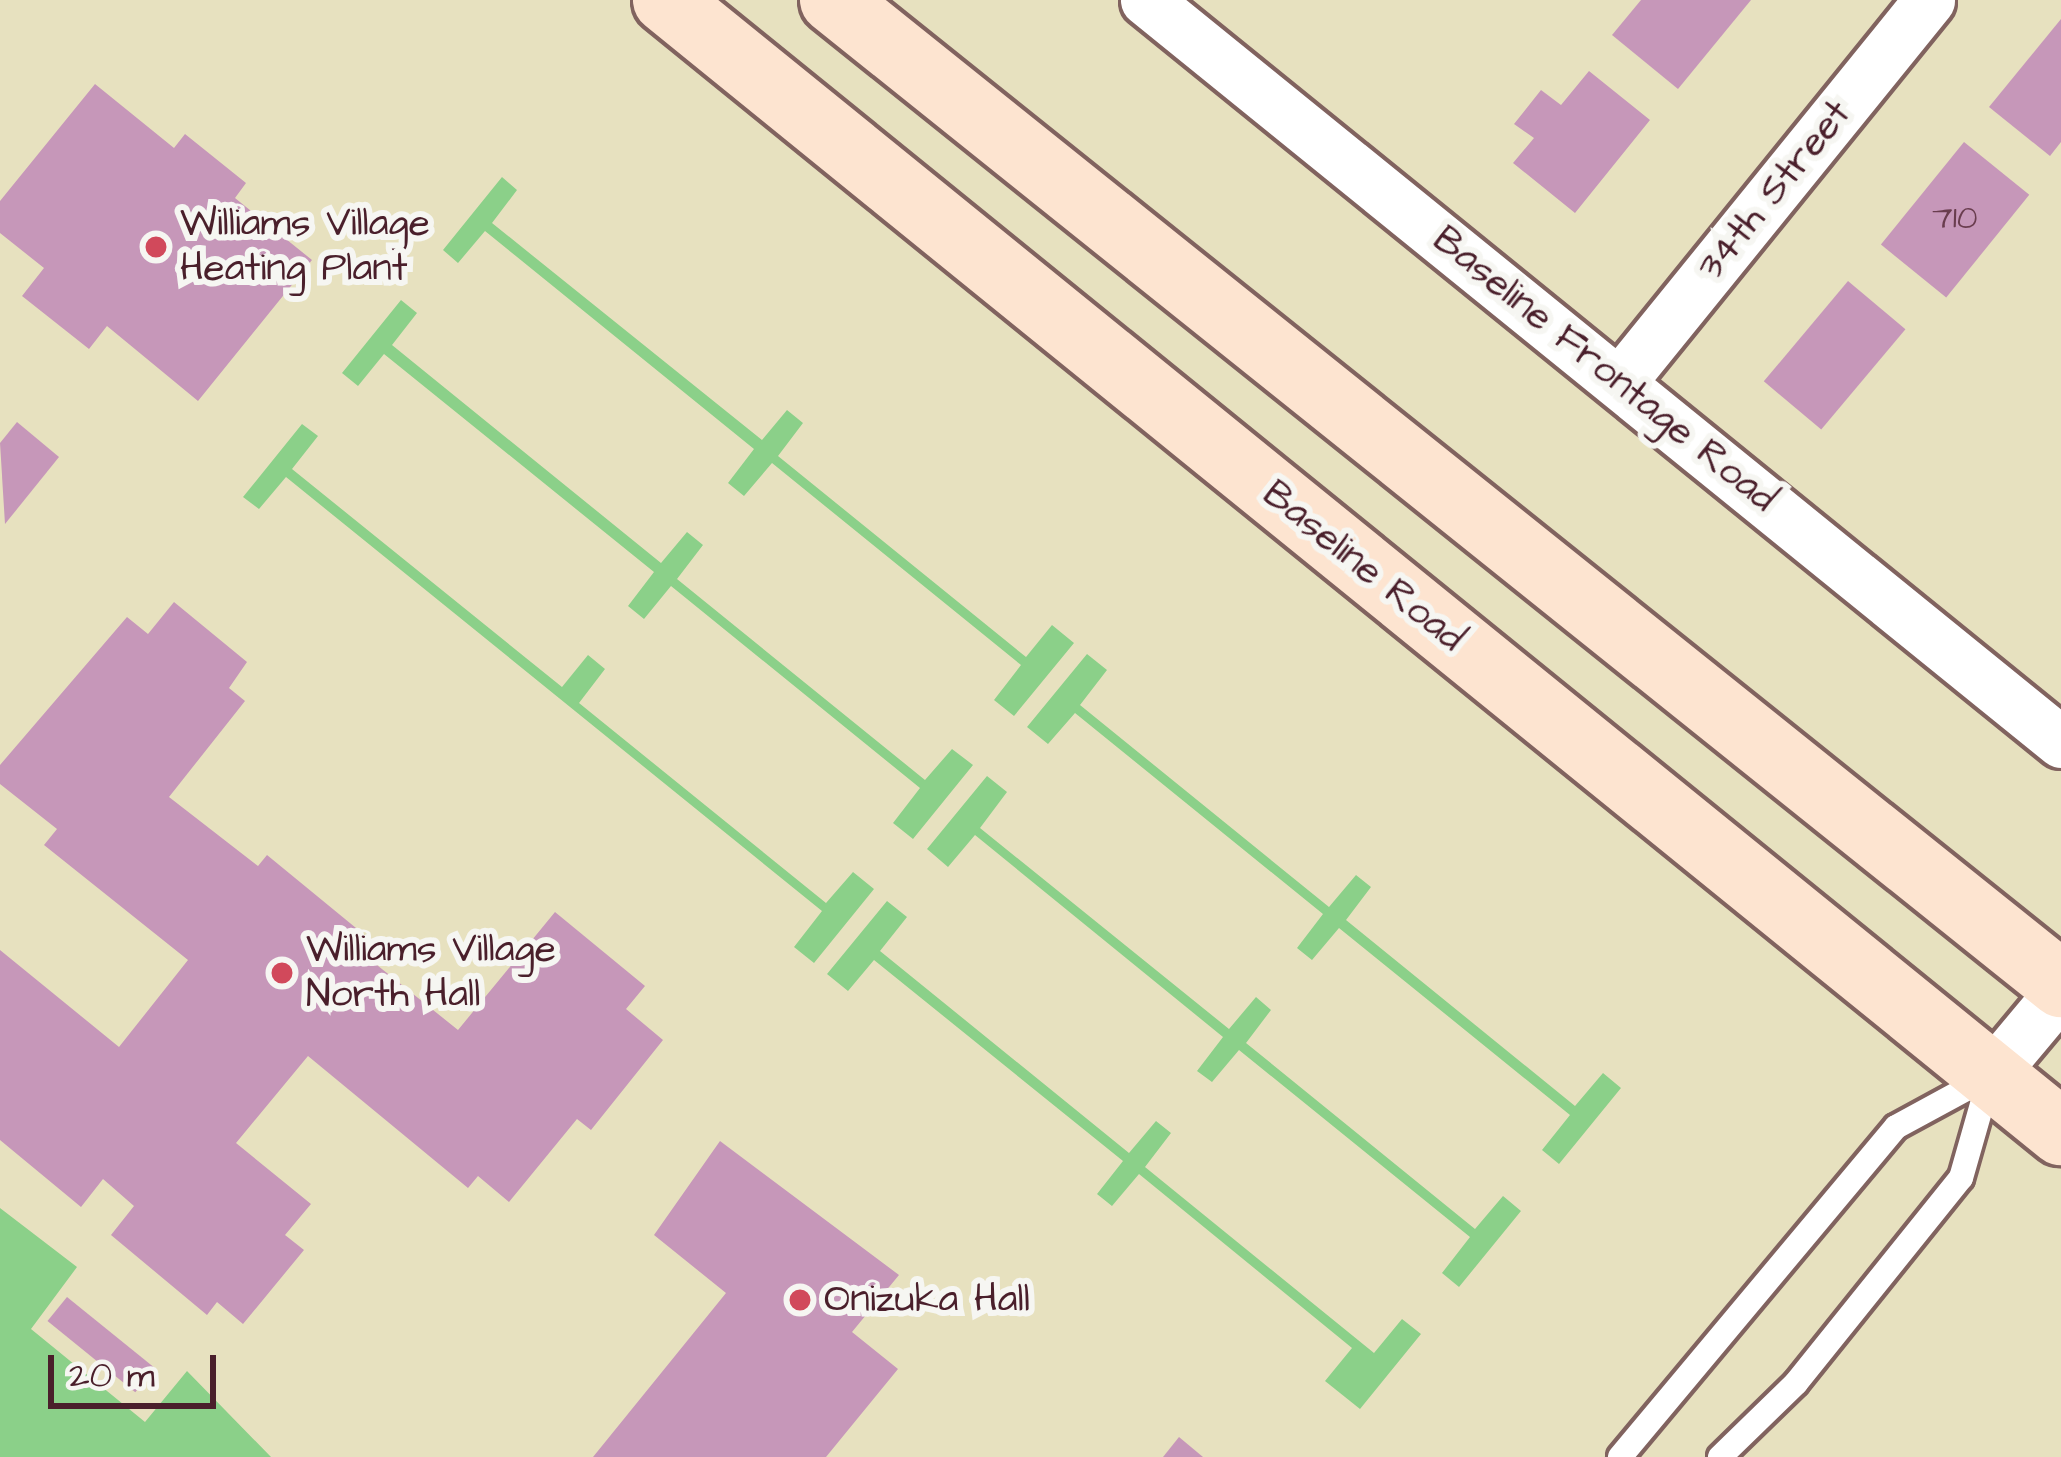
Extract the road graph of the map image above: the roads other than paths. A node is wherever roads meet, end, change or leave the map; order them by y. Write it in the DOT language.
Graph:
graph roads {
  1 [pos="666,0"];
  2 [pos="833,0"];
  3 [pos="1146,0"];
  4 [pos="1929,0"];
  5 [pos="1621,382"];
  6 [pos="2061,742"];
  7 [pos="2061,988"];
  8 [pos="1990,1076"];
  9 [pos="2061,1132"];
  10 [pos="1620,1457"];
  11 [pos="1720,1457"];
  1 -- 8 [label="main road, Baseline Road"];
  2 -- 7 [label="main road"];
  3 -- 5 [label="street, Baseline Frontage Road"];
  4 -- 5 [label="street, 34th Street"];
  5 -- 6 [label="street, Baseline Frontage Road"];
  7 -- 8 [label="street"];
  8 -- 9 [label="main road, Baseline Road"];
  8 -- 10 [label="lane"];
  8 -- 11 [label="lane"];
}
